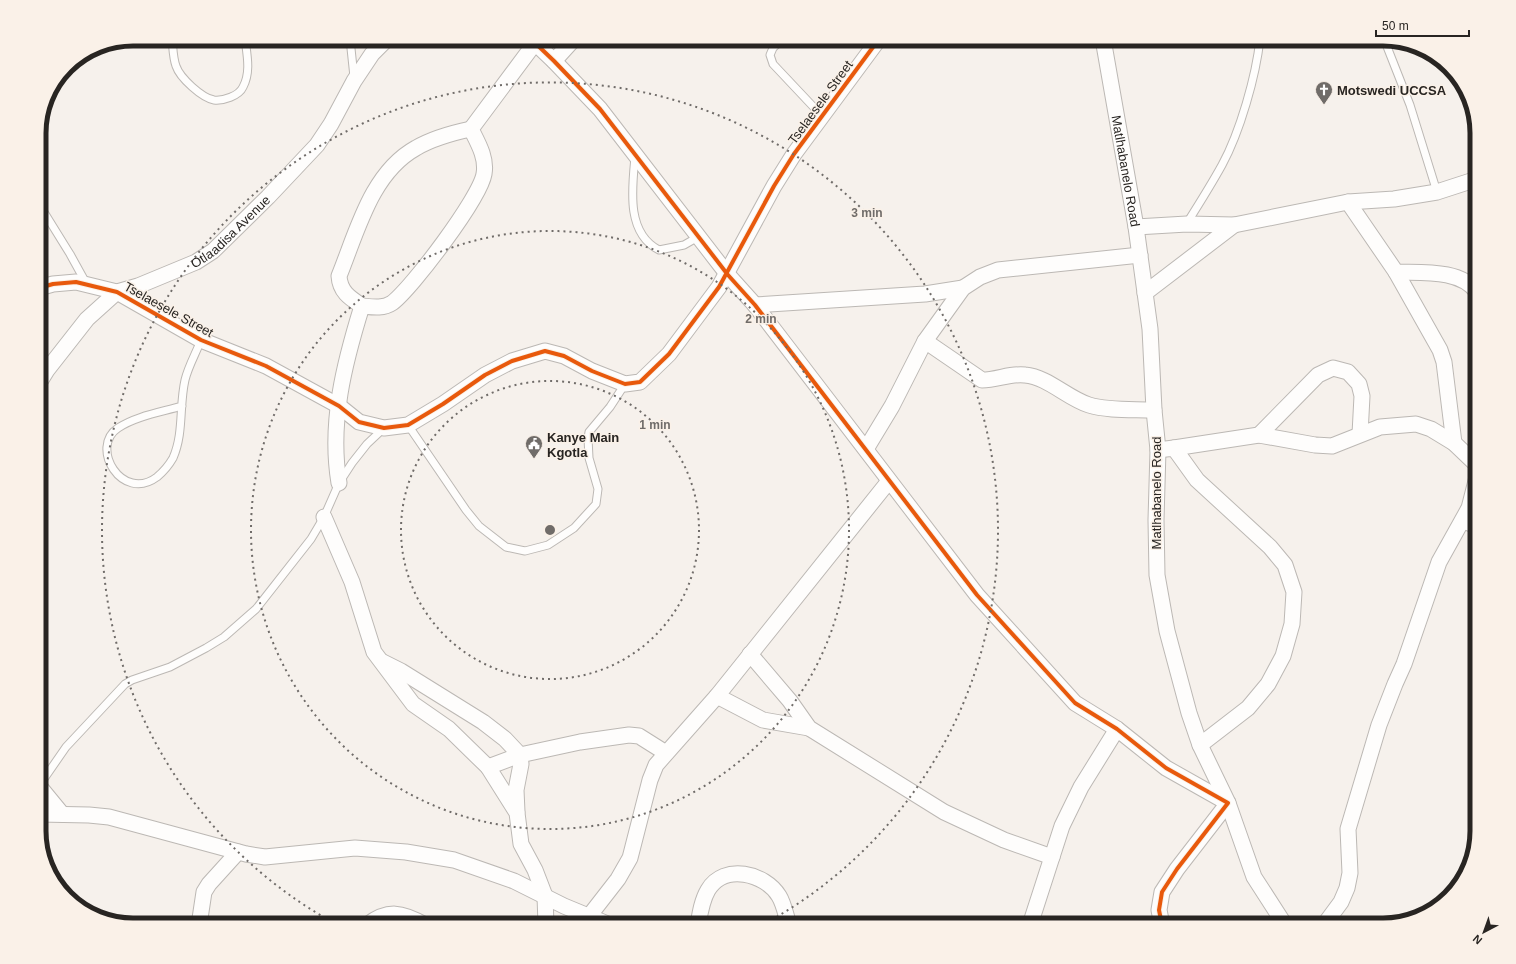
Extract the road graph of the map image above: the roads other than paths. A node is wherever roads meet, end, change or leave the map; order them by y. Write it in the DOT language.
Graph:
graph roads {
  1 [pos="173,46"];
  2 [pos="246,46"];
  3 [pos="351,46"];
  4 [pos="380,46"];
  5 [pos="529,46"];
  6 [pos="538,46"];
  7 [pos="568,46"];
  8 [pos="775,46"];
  9 [pos="874,46"];
  10 [pos="1104,46"];
  11 [pos="1260,46"];
  12 [pos="1387,46"];
  13 [pos="554,61"];
  14 [pos="354,81"];
  15 [pos="822,117"];
  16 [pos="471,128"];
  17 [pos="635,155"];
  18 [pos="1470,181"];
  19 [pos="1437,192"];
  20 [pos="1348,202"];
  21 [pos="46,215"];
  22 [pos="1187,224"];
  23 [pos="1234,225"];
  24 [pos="1136,227"];
  25 [pos="698,237"];
  26 [pos="1140,255"];
  27 [pos="1396,272"];
  28 [pos="728,275"];
  29 [pos="86,284"];
  30 [pos="1470,285"];
  31 [pos="46,287"];
  32 [pos="963,288"];
  33 [pos="117,292"];
  34 [pos="1145,293"];
  35 [pos="755,305"];
  36 [pos="362,306"];
  37 [pos="201,340"];
  38 [pos="925,341"];
  39 [pos="46,373"];
  40 [pos="625,384"];
  41 [pos="182,406"];
  42 [pos="339,406"];
  43 [pos="1154,410"];
  44 [pos="408,424"];
  45 [pos="384,428"];
  46 [pos="1360,434"];
  47 [pos="1259,435"];
  48 [pos="1454,443"];
  49 [pos="1174,448"];
  50 [pos="866,449"];
  51 [pos="1158,450"];
  52 [pos="1470,458"];
  53 [pos="889,481"];
  54 [pos="339,483"];
  55 [pos="1470,504"];
  56 [pos="324,517"];
  57 [pos="1470,523"];
  58 [pos="750,654"];
  59 [pos="379,660"];
  60 [pos="716,696"];
  61 [pos="461,710"];
  62 [pos="449,728"];
  63 [pos="809,728"];
  64 [pos="1117,729"];
  65 [pos="1200,745"];
  66 [pos="666,753"];
  67 [pos="520,755"];
  68 [pos="488,767"];
  69 [pos="46,776"];
  70 [pos="46,795"];
  71 [pos="1228,803"];
  72 [pos="517,813"];
  73 [pos="46,814"];
  74 [pos="62,814"];
  75 [pos="238,852"];
  76 [pos="1052,856"];
  77 [pos="545,896"];
  78 [pos="200,918"];
  79 [pos="376,918"];
  80 [pos="413,918"];
  81 [pos="546,918"];
  82 [pos="581,918"];
  83 [pos="588,918"];
  84 [pos="700,918"];
  85 [pos="787,918"];
  86 [pos="1032,918"];
  87 [pos="1161,918"];
  88 [pos="1281,918"];
  89 [pos="1329,918"];
  1 -- 2 [label="lane"];
  3 -- 14 [label="lane"];
  4 -- 14 [label="street, Otlaadisa Avenue"];
  5 -- 16 [label="street"];
  6 -- 13 [label="street"];
  7 -- 13 [label="street"];
  8 -- 15 [label="lane"];
  9 -- 15 [label="street, Tselaesele Street"];
  10 -- 24 [label="street, Matlhabanelo Road"];
  11 -- 22 [label="lane"];
  12 -- 19 [label="lane"];
  13 -- 17 [label="street"];
  14 -- 33 [label="street, Otlaadisa Avenue"];
  15 -- 28 [label="street, Tselaesele Street"];
  16 -- 36 [label="street"];
  16 -- 36 [label="street"];
  17 -- 25 [label="street"];
  17 -- 25 [label="lane"];
  18 -- 19 [label="street"];
  19 -- 20 [label="street"];
  20 -- 23 [label="street"];
  20 -- 27 [label="street"];
  21 -- 29 [label="lane"];
  22 -- 23 [label="street"];
  22 -- 24 [label="street"];
  23 -- 34 [label="street"];
  24 -- 26 [label="street, Matlhabanelo Road"];
  25 -- 28 [label="street"];
  26 -- 32 [label="street"];
  26 -- 34 [label="street, Matlhabanelo Road"];
  27 -- 30 [label="street"];
  27 -- 48 [label="street"];
  28 -- 35 [label="street"];
  28 -- 40 [label="street, Tselaesele Street"];
  29 -- 31 [label="street, Tselaesele Street"];
  29 -- 33 [label="street, Tselaesele Street"];
  32 -- 35 [label="street"];
  32 -- 38 [label="street"];
  33 -- 37 [label="street, Tselaesele Street"];
  33 -- 39 [label="street, Otlaadisa Avenue"];
  34 -- 43 [label="street, Matlhabanelo Road"];
  35 -- 50 [label="street"];
  36 -- 42 [label="street"];
  37 -- 41 [label="lane"];
  37 -- 42 [label="street, Tselaesele Street"];
  38 -- 43 [label="street"];
  38 -- 50 [label="street"];
  40 -- 44 [label="street, Tselaesele Street"];
  40 -- 44 [label="lane"];
  41 -- 41 [label="lane"];
  42 -- 45 [label="street, Tselaesele Street"];
  42 -- 54 [label="street"];
  43 -- 51 [label="street, Matlhabanelo Road"];
  44 -- 45 [label="street, Tselaesele Street"];
  45 -- 54 [label="lane"];
  46 -- 47 [label="street"];
  46 -- 47 [label="street"];
  46 -- 48 [label="street"];
  47 -- 49 [label="street"];
  48 -- 52 [label="street"];
  49 -- 51 [label="street"];
  49 -- 65 [label="street"];
  50 -- 53 [label="street"];
  51 -- 65 [label="street, Matlhabanelo Road"];
  53 -- 58 [label="street"];
  53 -- 64 [label="street"];
  54 -- 56 [label="lane"];
  55 -- 57 [label="street"];
  56 -- 59 [label="street"];
  56 -- 69 [label="lane"];
  57 -- 89 [label="street"];
  58 -- 60 [label="street"];
  58 -- 63 [label="street"];
  59 -- 61 [label="street"];
  59 -- 62 [label="street"];
  60 -- 63 [label="street"];
  60 -- 66 [label="street"];
  61 -- 62 [label="street"];
  61 -- 67 [label="street"];
  62 -- 68 [label="street"];
  63 -- 76 [label="street"];
  64 -- 71 [label="street"];
  64 -- 76 [label="street"];
  65 -- 71 [label="street, Matlhabanelo Road"];
  66 -- 67 [label="street"];
  66 -- 83 [label="street"];
  67 -- 68 [label="street"];
  67 -- 72 [label="street"];
  68 -- 72 [label="street"];
  70 -- 74 [label="street"];
  71 -- 87 [label="street"];
  71 -- 88 [label="street, Matlhabanelo Road"];
  72 -- 77 [label="street"];
  73 -- 74 [label="street"];
  74 -- 75 [label="street"];
  75 -- 77 [label="street"];
  75 -- 78 [label="street"];
  76 -- 86 [label="street"];
  77 -- 81 [label="street"];
  77 -- 82 [label="street"];
  79 -- 80 [label="street"];
  84 -- 85 [label="street"];
}
